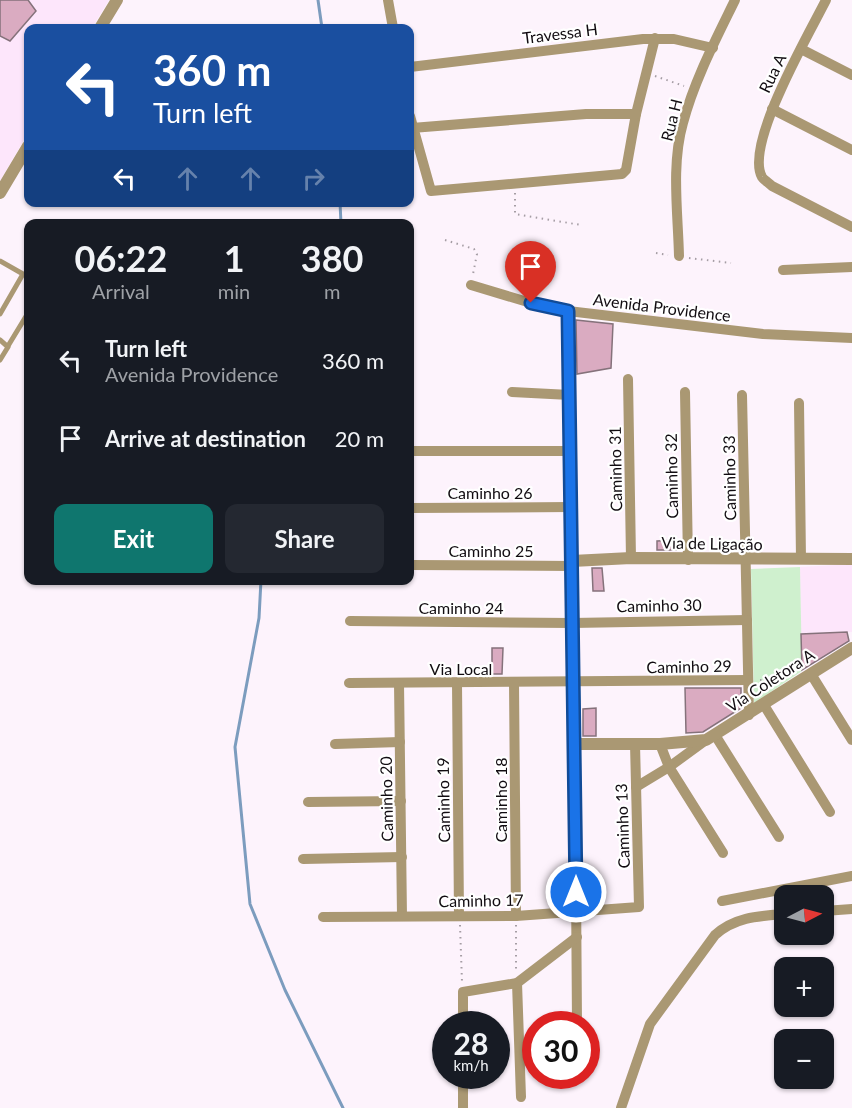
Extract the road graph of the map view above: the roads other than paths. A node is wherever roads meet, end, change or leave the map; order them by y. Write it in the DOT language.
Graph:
graph roads {
  1 [pos="117,0"];
  2 [pos="388,0"];
  3 [pos="735,0"];
  4 [pos="826,0"];
  5 [pos="102,24"];
  6 [pos="392,24"];
  7 [pos="655,38"];
  8 [pos="713,48"];
  9 [pos="801,49"];
  10 [pos="414,67"];
  11 [pos="852,75"];
  12 [pos="772,109"];
  13 [pos="636,114"];
  14 [pos="414,128"];
  15 [pos="414,135"];
  16 [pos="852,150"];
  17 [pos="24,153"];
  18 [pos="0,193"];
  19 [pos="852,227"];
  20 [pos="679,256"];
  21 [pos="0,261"];
  22 [pos="852,267"];
  23 [pos="783,270"];
  24 [pos="471,285"];
  25 [pos="568,311"];
  26 [pos="0,314"];
  27 [pos="24,320"];
  28 [pos="852,338"];
  29 [pos="0,339"];
  30 [pos="8,346"];
  31 [pos="0,360"];
  32 [pos="628,379"];
  33 [pos="512,392"];
  34 [pos="685,392"];
  35 [pos="570,394"];
  36 [pos="742,395"];
  37 [pos="799,403"];
  38 [pos="414,451"];
  39 [pos="570,451"];
  40 [pos="414,507"];
  41 [pos="571,507"];
  42 [pos="632,558"];
  43 [pos="801,559"];
  44 [pos="688,560"];
  45 [pos="852,560"];
  46 [pos="746,561"];
  47 [pos="572,563"];
  48 [pos="414,564"];
  49 [pos="747,620"];
  50 [pos="350,621"];
  51 [pos="572,622"];
  52 [pos="852,648"];
  53 [pos="811,674"];
  54 [pos="748,680"];
  55 [pos="457,682"];
  56 [pos="574,682"];
  57 [pos="349,683"];
  58 [pos="399,683"];
  59 [pos="514,683"];
  60 [pos="764,705"];
  61 [pos="749,715"];
  62 [pos="711,737"];
  63 [pos="852,740"];
  64 [pos="400,742"];
  65 [pos="335,744"];
  66 [pos="575,744"];
  67 [pos="635,744"];
  68 [pos="660,744"];
  69 [pos="669,767"];
  70 [pos="636,786"];
  71 [pos="401,801"];
  72 [pos="308,802"];
  73 [pos="830,812"];
  74 [pos="778,837"];
  75 [pos="723,854"];
  76 [pos="402,857"];
  77 [pos="303,859"];
  78 [pos="852,876"];
  79 [pos="722,901"];
  80 [pos="639,907"];
  81 [pos="852,909"];
  82 [pos="834,910"];
  83 [pos="576,913"];
  84 [pos="774,915"];
  85 [pos="402,916"];
  86 [pos="459,916"];
  87 [pos="516,916"];
  88 [pos="323,917"];
  89 [pos="577,937"];
  90 [pos="517,983"];
  91 [pos="463,1011"];
  92 [pos="577,1011"];
  93 [pos="463,1089"];
  94 [pos="522,1097"];
  95 [pos="464,1108"];
  96 [pos="621,1108"];
  1 -- 5 [label="street"];
  2 -- 6 [label="street"];
  3 -- 8 [label="street, Rua H"];
  4 -- 9 [label="street, Rua A"];
  7 -- 8 [label="street, Travessa H"];
  7 -- 10 [label="street, Travessa H"];
  7 -- 13 [label="street"];
  8 -- 20 [label="street, Rua H"];
  9 -- 11 [label="street"];
  9 -- 12 [label="street, Rua A"];
  12 -- 16 [label="street"];
  12 -- 19 [label="street, Rua A"];
  13 -- 14 [label="street"];
  13 -- 15 [label="street"];
  17 -- 18 [label="street"];
  21 -- 26 [label="lane"];
  22 -- 23 [label="street"];
  24 -- 25 [label="street, Avenida Providence"];
  25 -- 28 [label="street, Avenida Providence"];
  25 -- 35 [label="street"];
  27 -- 30 [label="lane"];
  29 -- 30 [label="lane"];
  30 -- 31 [label="lane"];
  32 -- 42 [label="street, Caminho 31"];
  33 -- 35 [label="street"];
  34 -- 44 [label="street, Caminho 32"];
  35 -- 39 [label="street"];
  36 -- 46 [label="street, Caminho 33"];
  37 -- 43 [label="street"];
  38 -- 39 [label="street"];
  39 -- 41 [label="street"];
  40 -- 41 [label="street, Caminho 26"];
  41 -- 47 [label="street"];
  42 -- 44 [label="street, Via de Ligação"];
  42 -- 47 [label="street, Via de Ligação"];
  43 -- 45 [label="street, Via de Ligação"];
  43 -- 46 [label="street, Via de Ligação"];
  44 -- 46 [label="street, Via de Ligação"];
  46 -- 49 [label="street, Caminho 33"];
  47 -- 48 [label="street, Caminho 25"];
  47 -- 51 [label="street"];
  49 -- 51 [label="street, Caminho 30"];
  49 -- 54 [label="street, Caminho 33"];
  50 -- 51 [label="street, Caminho 24"];
  51 -- 56 [label="street"];
  52 -- 53 [label="street, Via Coletora A"];
  53 -- 60 [label="street, Via Coletora A"];
  53 -- 63 [label="street"];
  54 -- 56 [label="street, Caminho 29"];
  54 -- 61 [label="street, Caminho 33"];
  55 -- 58 [label="street, Via Local"];
  55 -- 59 [label="street, Via Local"];
  55 -- 86 [label="street, Caminho 19"];
  56 -- 59 [label="street, Via Local"];
  56 -- 66 [label="street"];
  57 -- 58 [label="street, Via Local"];
  58 -- 64 [label="street, Caminho 20"];
  59 -- 87 [label="street, Caminho 18"];
  60 -- 61 [label="street, Via Coletora A"];
  60 -- 73 [label="street"];
  61 -- 62 [label="street, Via Coletora A"];
  62 -- 68 [label="street, Via Coletora A"];
  62 -- 69 [label="street, Via Coletora A"];
  62 -- 74 [label="street"];
  64 -- 65 [label="street"];
  64 -- 71 [label="street, Caminho 20"];
  66 -- 67 [label="street, Via Coletora A"];
  66 -- 83 [label="street"];
  67 -- 68 [label="street, Via Coletora A"];
  67 -- 70 [label="street, Caminho 13"];
  68 -- 69 [label="street"];
  69 -- 70 [label="street, Via Coletora A"];
  69 -- 75 [label="street"];
  70 -- 80 [label="street, Caminho 13"];
  71 -- 72 [label="street"];
  71 -- 76 [label="street, Caminho 20"];
  76 -- 77 [label="street"];
  76 -- 85 [label="street, Caminho 20"];
  78 -- 79 [label="street"];
  80 -- 83 [label="street, Caminho 17"];
  81 -- 82 [label="street"];
  83 -- 87 [label="street, Caminho 17"];
  83 -- 89 [label="street"];
  84 -- 96 [label="street"];
  85 -- 86 [label="street, Caminho 17"];
  85 -- 88 [label="street, Caminho 17"];
  86 -- 87 [label="street, Caminho 17"];
  89 -- 90 [label="street"];
  89 -- 92 [label="street"];
  90 -- 91 [label="street"];
  90 -- 94 [label="street"];
  93 -- 95 [label="street"];
}
